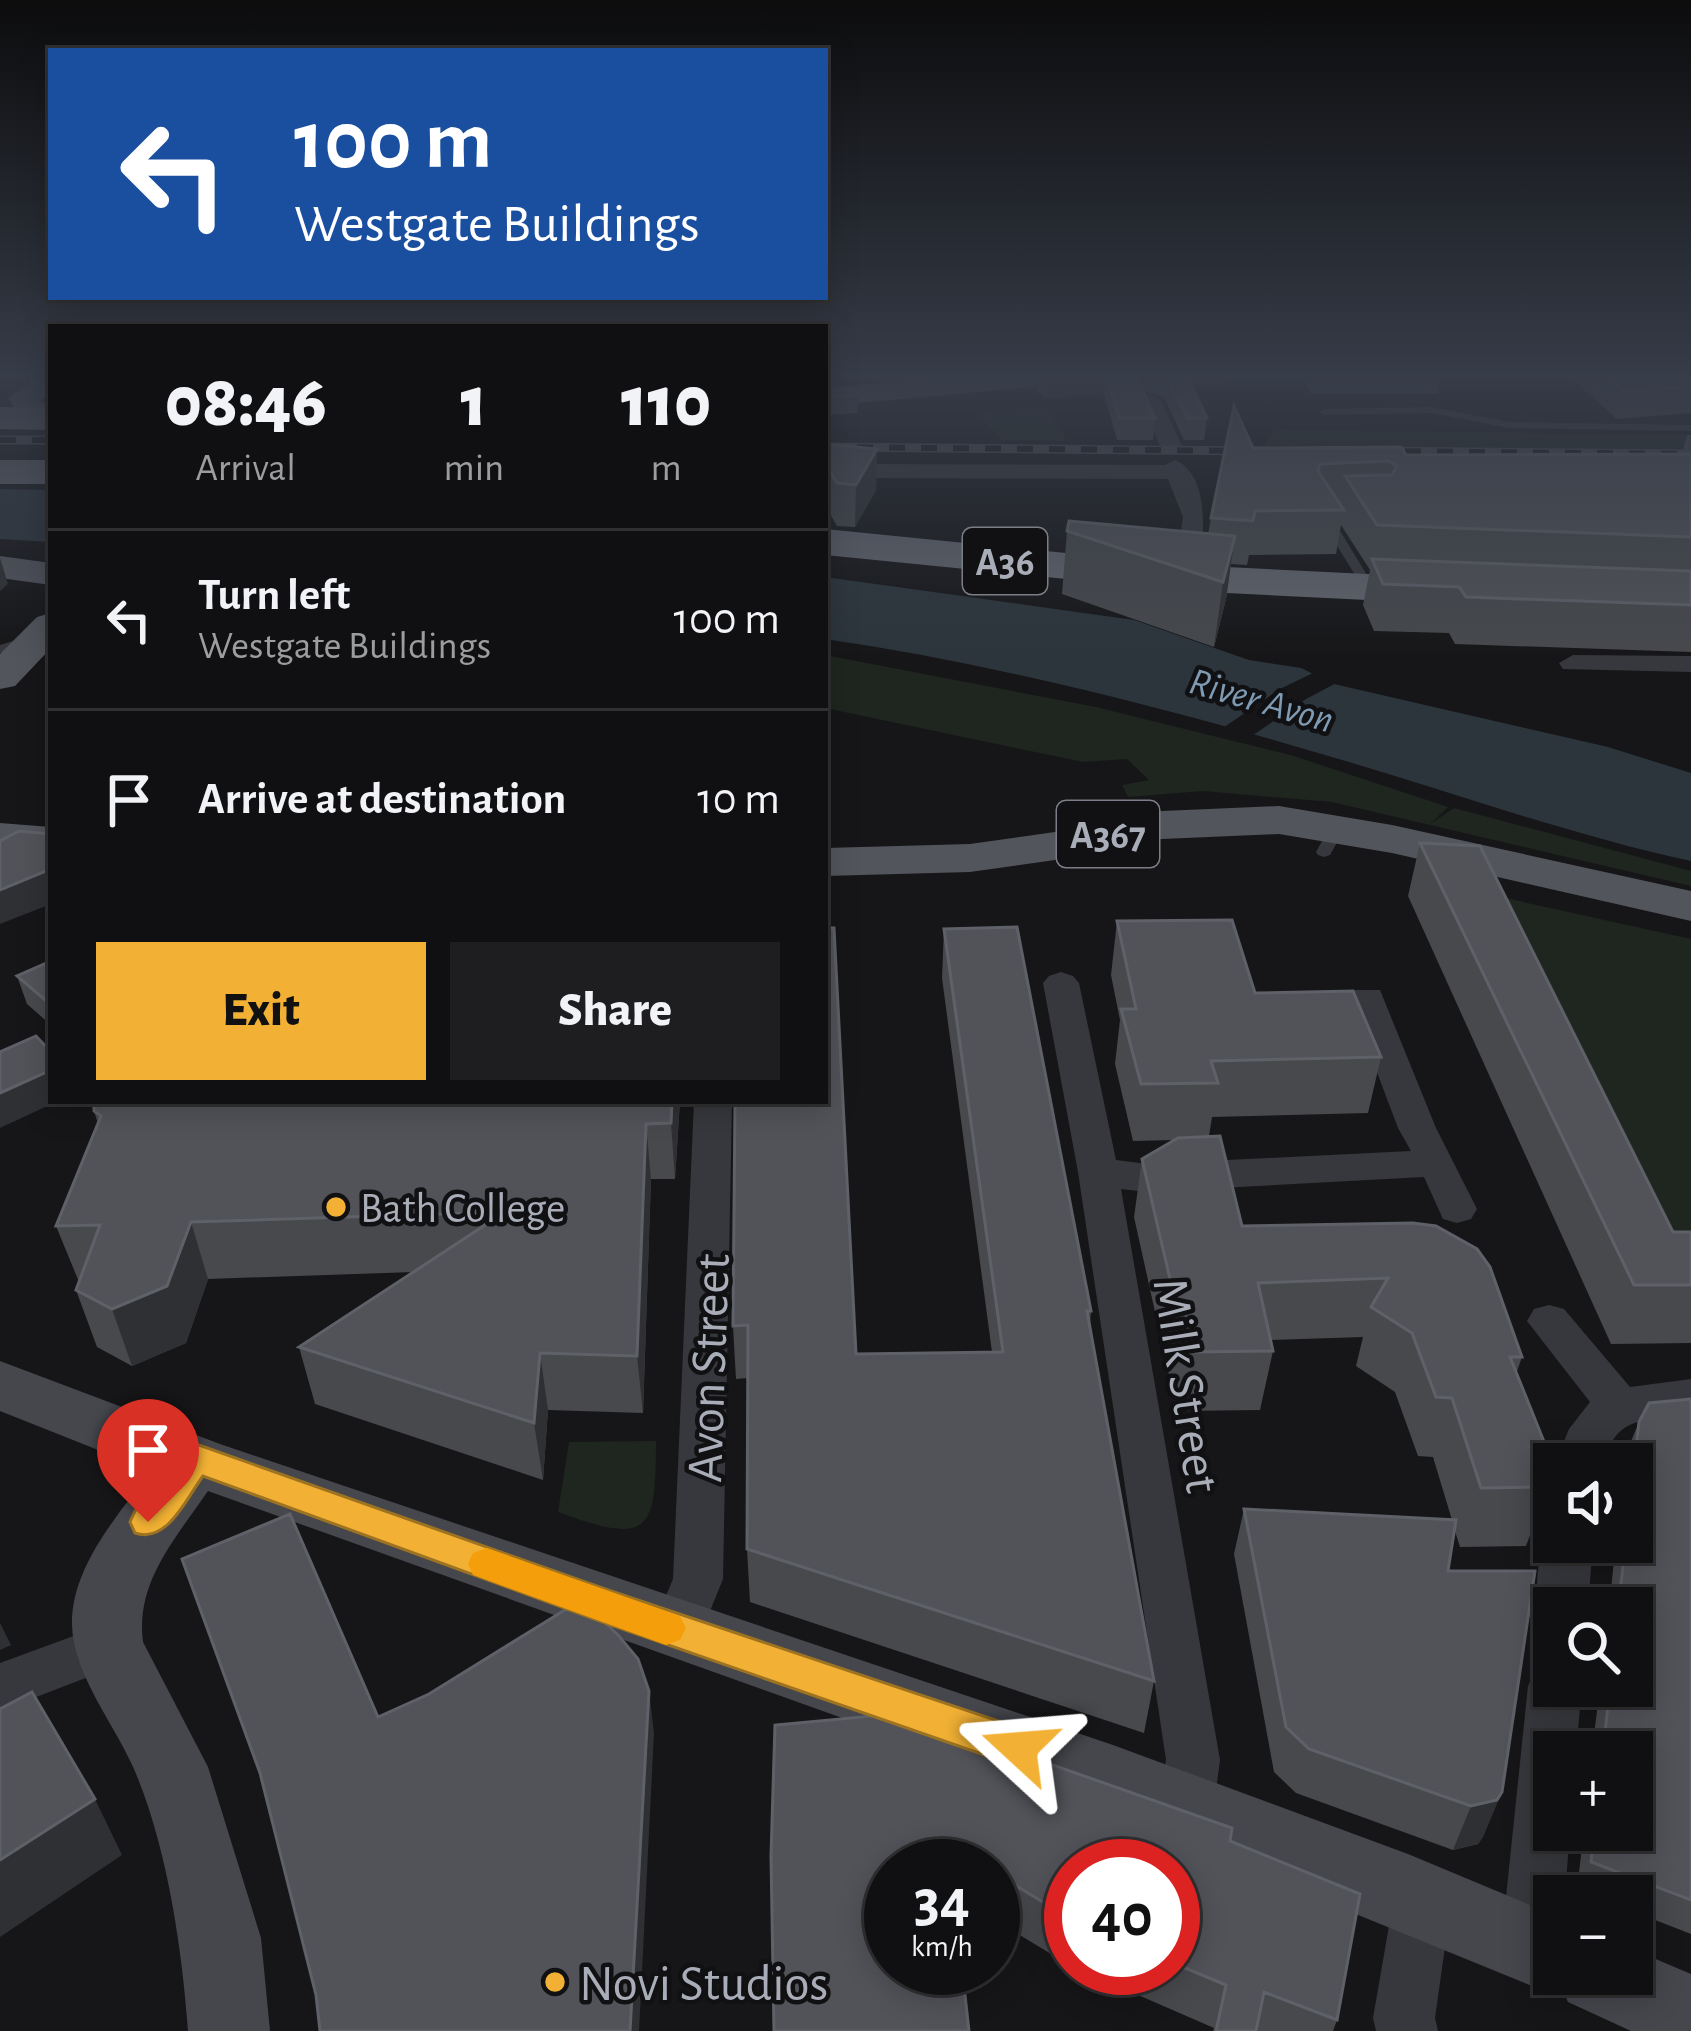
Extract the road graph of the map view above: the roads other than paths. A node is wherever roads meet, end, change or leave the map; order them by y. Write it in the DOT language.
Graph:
graph roads {
  1 [pos="943,469"];
  2 [pos="1177,469"];
  3 [pos="828,471"];
  4 [pos="0,472"];
  5 [pos="48,472"];
  6 [pos="1341,511"];
  7 [pos="828,542"];
  8 [pos="0,567"];
  9 [pos="48,574"];
  10 [pos="1186,578"];
  11 [pos="1369,589"];
  12 [pos="1499,593"];
  13 [pos="30,637"];
  14 [pos="1573,663"];
  15 [pos="1691,664"];
  16 [pos="0,677"];
  17 [pos="828,862"];
  18 [pos="1691,906"];
  19 [pos="1061,983"];
  20 [pos="1367,998"];
  21 [pos="713,1104"];
  22 [pos="1438,1163"];
  23 [pos="1097,1172"];
  24 [pos="1457,1209"];
  25 [pos="1549,1322"];
  26 [pos="0,1385"];
  27 [pos="1691,1397"];
  28 [pos="1618,1406"];
  29 [pos="1584,1443"];
  30 [pos="196,1459"];
  31 [pos="677,1632"];
  32 [pos="109,1646"];
  33 [pos="0,1687"];
  34 [pos="1555,1707"];
  35 [pos="1186,1806"];
  36 [pos="1558,1875"];
  37 [pos="1424,1897"];
  38 [pos="1533,1946"];
  39 [pos="1644,1995"];
  40 [pos="1691,2016"];
  41 [pos="229,2031"];
  42 [pos="1407,2031"];
  1 -- 3 [label="street"];
  2 -- 10 [label="street"];
  4 -- 5 [label="highway"];
  6 -- 11 [label="lane"];
  7 -- 10 [label="highway, A36"];
  8 -- 9 [label="main road"];
  10 -- 11 [label="highway, A36"];
  11 -- 12 [label="highway, A36"];
  13 -- 16 [label="main road"];
  14 -- 15 [label="street"];
  17 -- 18 [label="main road, A367"];
  19 -- 23 [label="street, Milk Street"];
  20 -- 22 [label="street"];
  21 -- 31 [label="street, Avon Street"];
  22 -- 23 [label="street"];
  22 -- 24 [label="street"];
  23 -- 35 [label="street, Milk Street"];
  25 -- 28 [label="street"];
  26 -- 30 [label="street"];
  27 -- 28 [label="street"];
  28 -- 29 [label="street"];
  30 -- 31 [label="street"];
  30 -- 32 [label="street"];
  31 -- 35 [label="street"];
  32 -- 33 [label="street"];
  32 -- 41 [label="street"];
  34 -- 36 [label="street"];
  35 -- 37 [label="street"];
  37 -- 38 [label="street"];
  37 -- 42 [label="street"];
  39 -- 40 [label="street"];
}
